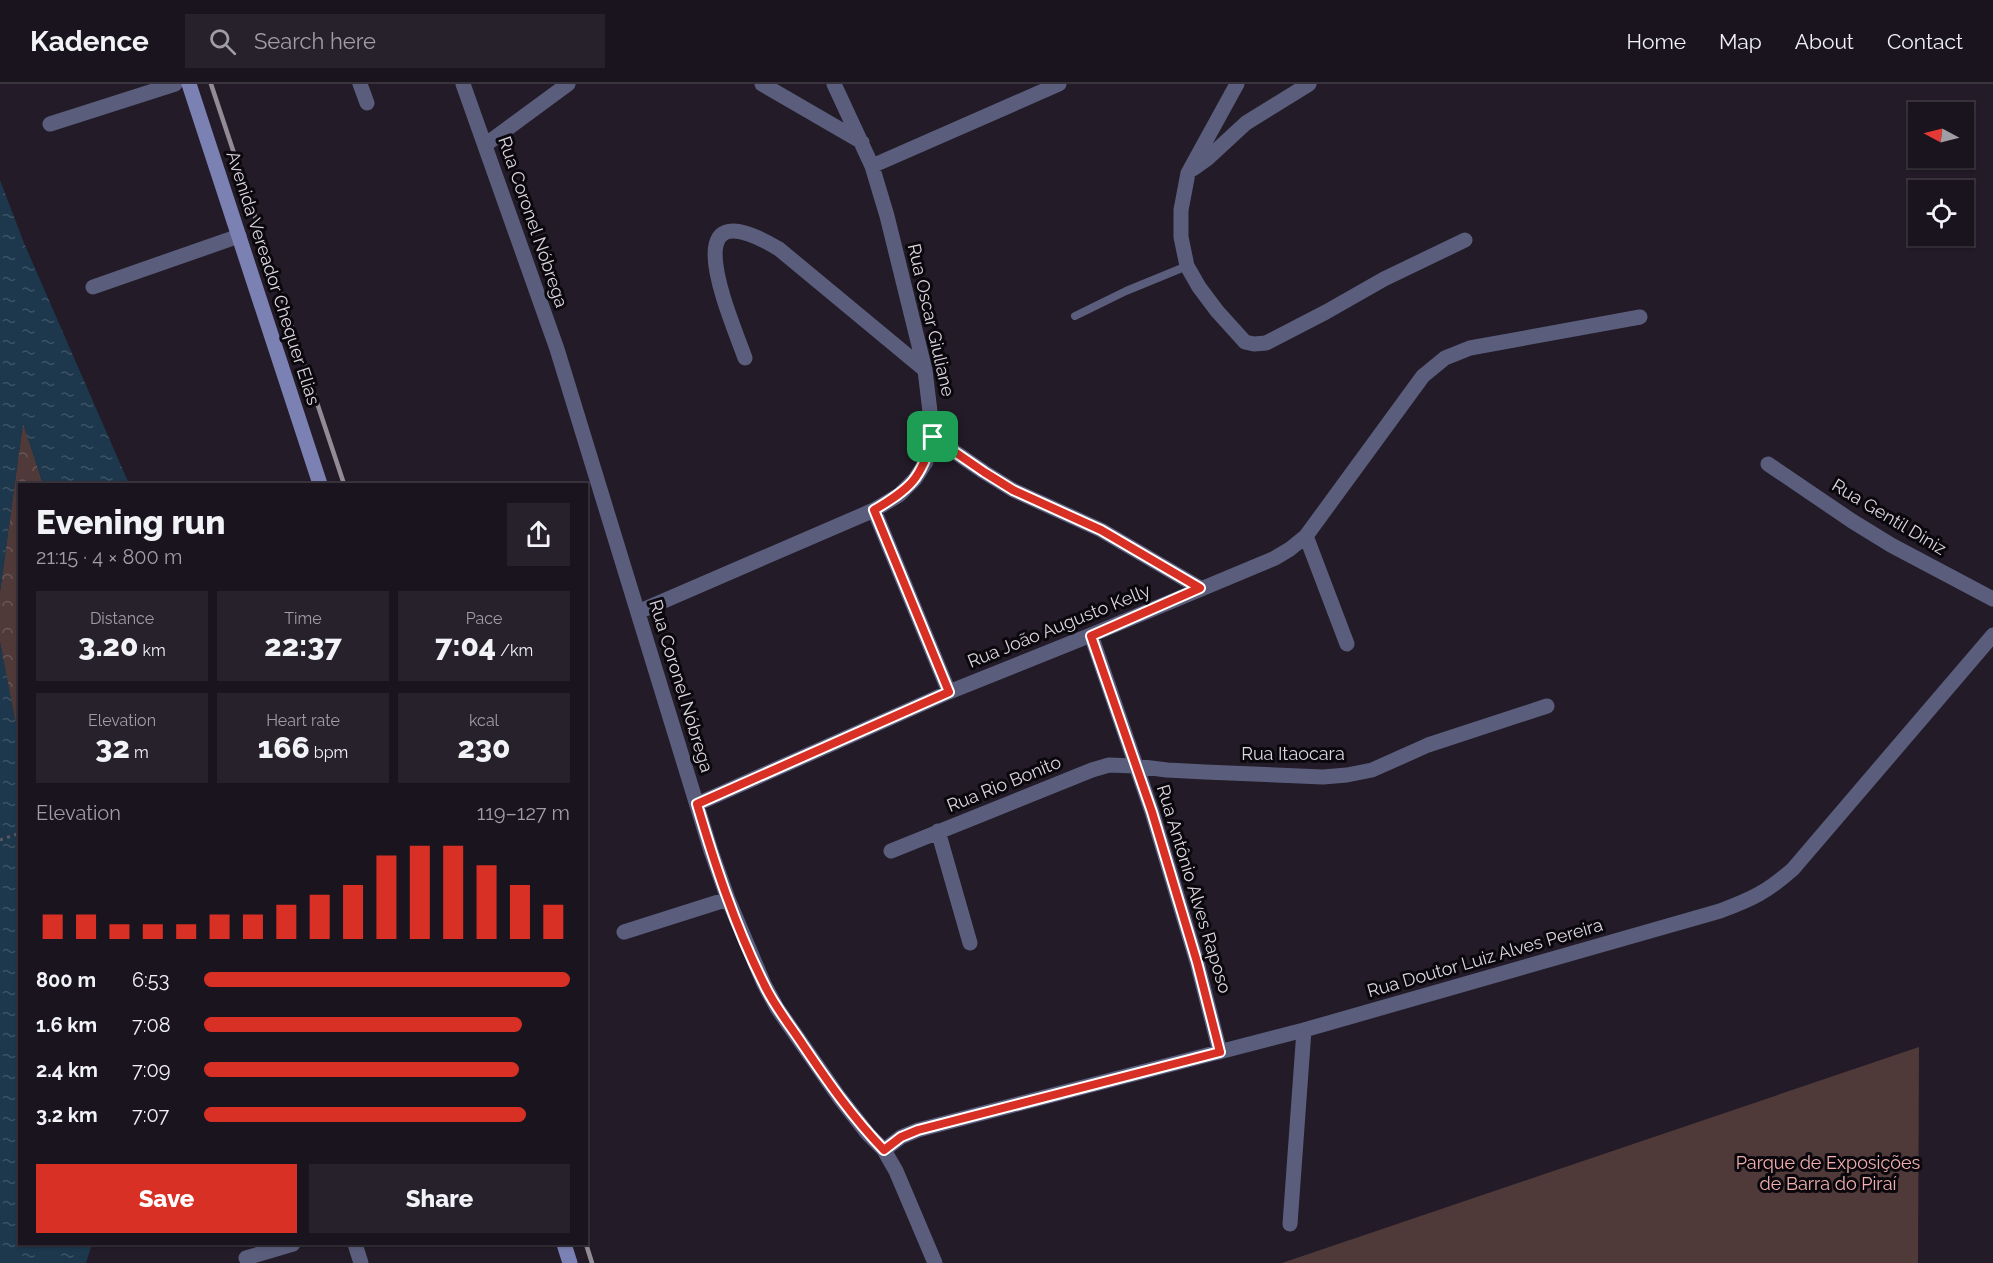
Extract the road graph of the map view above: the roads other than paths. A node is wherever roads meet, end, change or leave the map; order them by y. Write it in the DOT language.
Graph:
graph roads {
  1 [pos="175,84"];
  2 [pos="189,84"];
  3 [pos="360,84"];
  4 [pos="464,84"];
  5 [pos="567,84"];
  6 [pos="762,84"];
  7 [pos="834,84"];
  8 [pos="1059,84"];
  9 [pos="1238,84"];
  10 [pos="1310,84"];
  11 [pos="367,103"];
  12 [pos="50,124"];
  13 [pos="862,142"];
  14 [pos="485,145"];
  15 [pos="872,166"];
  16 [pos="1188,173"];
  17 [pos="239,236"];
  18 [pos="1465,240"];
  19 [pos="1187,266"];
  20 [pos="93,287"];
  21 [pos="1075,316"];
  22 [pos="1640,317"];
  23 [pos="745,358"];
  24 [pos="925,370"];
  25 [pos="933,437"];
  26 [pos="1768,464"];
  27 [pos="320,483"];
  28 [pos="874,510"];
  29 [pos="1306,536"];
  30 [pos="1200,588"];
  31 [pos="1993,599"];
  32 [pos="638,612"];
  33 [pos="1993,635"];
  34 [pos="1091,636"];
  35 [pos="1347,644"];
  36 [pos="949,692"];
  37 [pos="1546,706"];
  38 [pos="1136,766"];
  39 [pos="697,804"];
  40 [pos="938,831"];
  41 [pos="891,851"];
  42 [pos="728,898"];
  43 [pos="624,932"];
  44 [pos="970,943"];
  45 [pos="1304,1030"];
  46 [pos="1220,1052"];
  47 [pos="884,1150"];
  48 [pos="1290,1224"];
  49 [pos="290,1245"];
  50 [pos="355,1245"];
  51 [pos="564,1245"];
  52 [pos="246,1258"];
  53 [pos="361,1263"];
  54 [pos="570,1263"];
  55 [pos="936,1263"];
  1 -- 12 [label="street"];
  2 -- 17 [label="main road, Avenida Vereador Chequer Elias"];
  3 -- 11 [label="street"];
  4 -- 14 [label="street, Rua Coronel Nóbrega"];
  5 -- 14 [label="street"];
  6 -- 13 [label="street"];
  7 -- 13 [label="street, Rua Oscar Giuliane"];
  8 -- 15 [label="street"];
  9 -- 16 [label="street"];
  10 -- 16 [label="street"];
  13 -- 15 [label="street, Rua Oscar Giuliane"];
  14 -- 32 [label="street, Rua Coronel Nóbrega"];
  15 -- 24 [label="street, Rua Oscar Giuliane"];
  16 -- 19 [label="street"];
  17 -- 20 [label="street"];
  17 -- 27 [label="main road, Avenida Vereador Chequer Elias"];
  18 -- 19 [label="street"];
  19 -- 21 [label="lane"];
  22 -- 29 [label="street, Rua João Augusto Kelly"];
  23 -- 24 [label="street"];
  24 -- 25 [label="street, Rua Oscar Giuliane"];
  25 -- 28 [label="street, Rua Oscar Giuliane"];
  25 -- 30 [label="street"];
  26 -- 31 [label="street, Rua Gentil Diniz"];
  28 -- 32 [label="street, Rua Oscar Giuliane"];
  28 -- 36 [label="street"];
  29 -- 30 [label="street, Rua João Augusto Kelly"];
  29 -- 35 [label="street"];
  30 -- 34 [label="street, Rua João Augusto Kelly"];
  32 -- 39 [label="street, Rua Coronel Nóbrega"];
  33 -- 45 [label="street, Rua Doutor Luiz Alves Pereira"];
  34 -- 36 [label="street, Rua João Augusto Kelly"];
  34 -- 38 [label="street, Rua Antônio Alves Raposo"];
  36 -- 39 [label="street, Rua João Augusto Kelly"];
  37 -- 38 [label="street, Rua Itaocara"];
  38 -- 40 [label="street, Rua Rio Bonito"];
  38 -- 46 [label="street, Rua Antônio Alves Raposo"];
  39 -- 42 [label="street, Rua Coronel Nóbrega"];
  40 -- 41 [label="street, Rua Rio Bonito"];
  40 -- 44 [label="street"];
  42 -- 43 [label="street"];
  42 -- 47 [label="street, Rua Coronel Nóbrega"];
  45 -- 46 [label="street, Rua Doutor Luiz Alves Pereira"];
  45 -- 48 [label="street"];
  46 -- 47 [label="street, Rua Doutor Luiz Alves Pereira"];
  47 -- 55 [label="street, Rua Coronel Nóbrega"];
  49 -- 52 [label="street"];
  50 -- 53 [label="street"];
  51 -- 54 [label="main road"];
}
